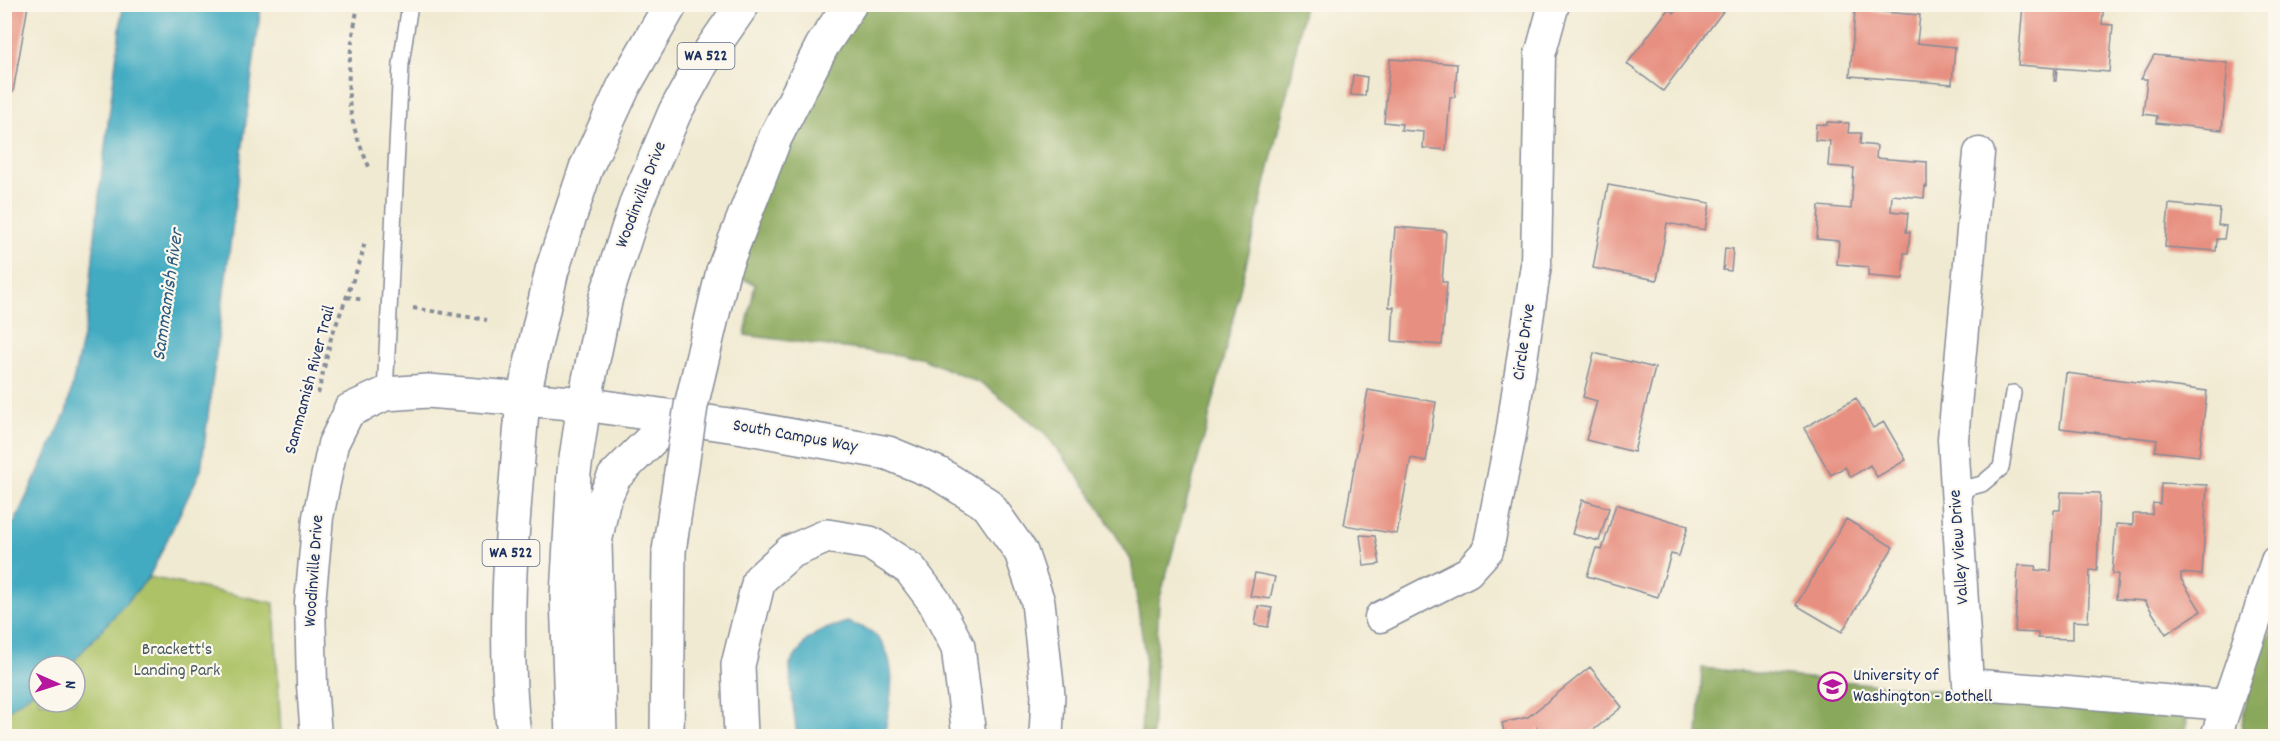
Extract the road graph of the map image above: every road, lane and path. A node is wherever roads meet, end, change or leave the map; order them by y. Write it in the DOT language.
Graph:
graph roads {
  1 [pos="358,4"];
  2 [pos="410,4"];
  3 [pos="671,4"];
  4 [pos="743,4"];
  5 [pos="849,4"];
  6 [pos="1554,4"];
  7 [pos="1979,153"];
  8 [pos="370,171"];
  9 [pos="366,239"];
  10 [pos="2013,393"];
  11 [pos="385,394"];
  12 [pos="523,399"];
  13 [pos="316,404"];
  14 [pos="584,404"];
  15 [pos="350,410"];
  16 [pos="680,418"];
  17 [pos="1956,491"];
  18 [pos="2276,561"];
  19 [pos="1380,617"];
  20 [pos="2226,705"];
  21 [pos="316,736"];
  22 [pos="514,736"];
  23 [pos="572,736"];
  24 [pos="600,736"];
  25 [pos="667,736"];
  26 [pos="741,736"];
  27 [pos="969,736"];
  28 [pos="1046,736"];
  29 [pos="2216,736"];
  1 -- 8 [label="path"];
  2 -- 11 [label="lane"];
  3 -- 12 [label="main road, WA 522"];
  4 -- 14 [label="main road, Woodinville Drive / WA 522"];
  5 -- 25 [label="main road, bridge"];
  6 -- 19 [label="street, Circle Drive"];
  7 -- 17 [label="street, Valley View Drive"];
  9 -- 13 [label="path, Sammamish River Trail"];
  10 -- 17 [label="lane"];
  11 -- 12 [label="main road, South Campus Way"];
  11 -- 15 [label="main road, South Campus Way"];
  12 -- 14 [label="main road, South Campus Way"];
  12 -- 22 [label="main road, WA 522"];
  14 -- 16 [label="main road, South Campus Way"];
  14 -- 23 [label="main road, WA 522"];
  15 -- 21 [label="street, Woodinville Drive"];
  16 -- 24 [label="main road"];
  16 -- 28 [label="main road, South Campus Way"];
  17 -- 20 [label="street, Valley View Drive"];
  18 -- 20 [label="street"];
  20 -- 29 [label="street"];
  26 -- 27 [label="main road"];
}
